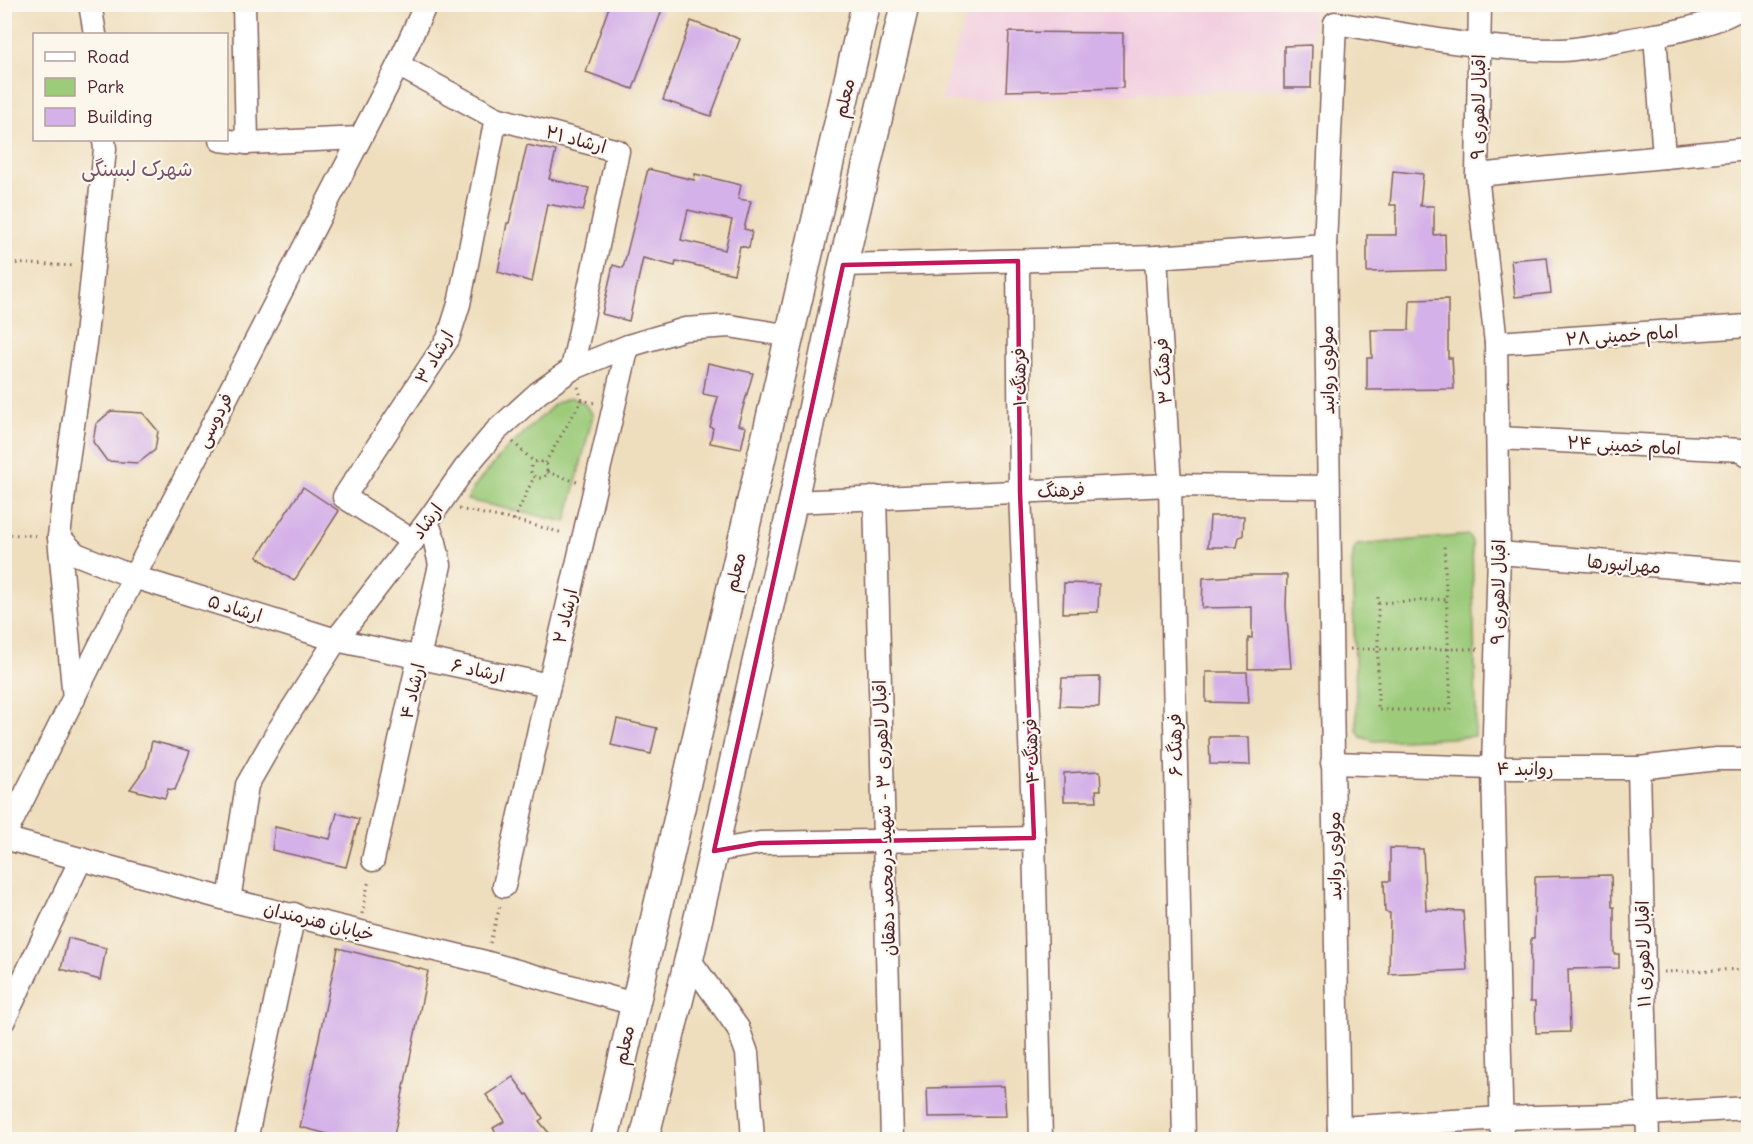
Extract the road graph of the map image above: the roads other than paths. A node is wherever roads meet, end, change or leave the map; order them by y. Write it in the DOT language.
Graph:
graph roads {
  1 [pos="90,4"];
  2 [pos="244,4"];
  3 [pos="426,4"];
  4 [pos="866,4"];
  5 [pos="905,4"];
  6 [pos="1480,4"];
  7 [pos="1748,4"];
  8 [pos="1335,14"];
  9 [pos="95,33"];
  10 [pos="1654,35"];
  11 [pos="1479,45"];
  12 [pos="398,64"];
  13 [pos="496,118"];
  14 [pos="360,138"];
  15 [pos="104,141"];
  16 [pos="228,141"];
  17 [pos="247,142"];
  18 [pos="1749,149"];
  19 [pos="1664,157"];
  20 [pos="1477,175"];
  21 [pos="1326,245"];
  22 [pos="1156,257"];
  23 [pos="1018,261"];
  24 [pos="843,265"];
  25 [pos="1749,326"];
  26 [pos="790,336"];
  27 [pos="1496,343"];
  28 [pos="628,346"];
  29 [pos="572,369"];
  30 [pos="1498,438"];
  31 [pos="1749,455"];
  32 [pos="1170,485"];
  33 [pos="1328,488"];
  34 [pos="753,491"];
  35 [pos="1020,492"];
  36 [pos="875,497"];
  37 [pos="793,502"];
  38 [pos="433,514"];
  39 [pos="59,537"];
  40 [pos="413,541"];
  41 [pos="1499,554"];
  42 [pos="1749,573"];
  43 [pos="134,577"];
  44 [pos="336,640"];
  45 [pos="420,659"];
  46 [pos="549,685"];
  47 [pos="74,699"];
  48 [pos="1749,759"];
  49 [pos="1332,763"];
  50 [pos="1493,768"];
  51 [pos="1639,768"];
  52 [pos="4,838"];
  53 [pos="1034,838"];
  54 [pos="884,842"];
  55 [pos="714,851"];
  56 [pos="81,859"];
  57 [pos="373,860"];
  58 [pos="504,886"];
  59 [pos="229,900"];
  60 [pos="294,914"];
  61 [pos="689,959"];
  62 [pos="634,1004"];
  63 [pos="4,1020"];
  64 [pos="1749,1108"];
  65 [pos="1647,1114"];
  66 [pos="1502,1129"];
  67 [pos="1339,1134"];
  68 [pos="246,1140"];
  69 [pos="603,1140"];
  70 [pos="644,1140"];
  71 [pos="753,1140"];
  72 [pos="892,1140"];
  73 [pos="1041,1140"];
  74 [pos="1184,1140"];
  75 [pos="1648,1140"];
  1 -- 9 [label="street"];
  2 -- 17 [label="street"];
  3 -- 12 [label="street, فردوسی"];
  4 -- 26 [label="main road, معلم"];
  5 -- 24 [label="main road, معلم"];
  6 -- 11 [label="street, اقبال لاهوری ۹"];
  7 -- 10 [label="street, مولوی روانبد"];
  8 -- 11 [label="street, مولوی روانبد"];
  8 -- 21 [label="street, مولوی روانبد"];
  10 -- 11 [label="street, مولوی روانبد"];
  10 -- 19 [label="street"];
  11 -- 20 [label="street, اقبال لاهوری ۹"];
  12 -- 13 [label="street, ارشاد ۲۱"];
  12 -- 14 [label="street, فردوسی"];
  13 -- 29 [label="street, ارشاد ۲۱"];
  13 -- 40 [label="street, ارشاد ۳"];
  14 -- 17 [label="street"];
  14 -- 43 [label="street, فردوسی"];
  15 -- 39 [label="street"];
  16 -- 17 [label="street"];
  18 -- 19 [label="street"];
  19 -- 20 [label="street"];
  20 -- 27 [label="street, اقبال لاهوری ۹"];
  21 -- 22 [label="street"];
  21 -- 33 [label="street, مولوی روانبد"];
  22 -- 23 [label="street"];
  22 -- 32 [label="street, فرهنگ ۳"];
  23 -- 24 [label="street"];
  23 -- 35 [label="street, فرهنگ ۱"];
  24 -- 37 [label="main road, معلم"];
  25 -- 27 [label="street, امام خمینی ۲۸"];
  26 -- 28 [label="street, ارشاد"];
  26 -- 34 [label="main road, معلم"];
  27 -- 30 [label="street, اقبال لاهوری ۹"];
  28 -- 29 [label="street, ارشاد"];
  28 -- 46 [label="street, ارشاد ۲"];
  29 -- 38 [label="street, ارشاد"];
  30 -- 31 [label="street, امام خمینی ۲۴"];
  30 -- 41 [label="street, اقبال لاهوری ۹"];
  32 -- 33 [label="street, فرهنگ"];
  32 -- 35 [label="street, فرهنگ"];
  32 -- 74 [label="street, فرهنگ ۶"];
  33 -- 49 [label="street, مولوی روانبد"];
  34 -- 37 [label="main road"];
  34 -- 62 [label="main road, معلم"];
  35 -- 36 [label="street, فرهنگ"];
  35 -- 53 [label="street, فرهنگ ۴"];
  36 -- 37 [label="street, فرهنگ"];
  36 -- 54 [label="street, اقبال لاهوری ۳ - شهید درمحمد دهقان"];
  37 -- 55 [label="main road, معلم"];
  38 -- 40 [label="street, ارشاد"];
  38 -- 45 [label="street, ارشاد ۴"];
  39 -- 43 [label="street, ارشاد ۵"];
  39 -- 47 [label="street"];
  40 -- 44 [label="street, ارشاد"];
  41 -- 42 [label="street, مهرانپورها"];
  41 -- 50 [label="street, اقبال لاهوری ۹"];
  43 -- 44 [label="street, ارشاد ۵"];
  43 -- 47 [label="street, فردوسی"];
  44 -- 45 [label="street, ارشاد ۶"];
  44 -- 59 [label="street, ارشاد"];
  45 -- 46 [label="street, ارشاد ۶"];
  45 -- 57 [label="street, ارشاد ۴"];
  46 -- 58 [label="street, ارشاد ۲"];
  47 -- 52 [label="street, فردوسی"];
  48 -- 51 [label="street, روانبد ۴"];
  49 -- 50 [label="street, روانبد ۴"];
  49 -- 67 [label="street, مولوی روانبد"];
  50 -- 51 [label="street, روانبد ۴"];
  50 -- 66 [label="street, اقبال لاهوری ۹"];
  51 -- 65 [label="street, اقبال لاهوری ۱۱"];
  52 -- 56 [label="street, خیابان هنرمندان"];
  53 -- 54 [label="street"];
  53 -- 73 [label="street, فرهنگ ۴"];
  54 -- 55 [label="street"];
  54 -- 72 [label="street, اقبال لاهوری ۳ - شهید درمحمد دهقان"];
  55 -- 61 [label="main road, معلم"];
  56 -- 59 [label="street, خیابان هنرمندان"];
  56 -- 63 [label="street"];
  59 -- 60 [label="street, خیابان هنرمندان"];
  60 -- 62 [label="street, خیابان هنرمندان"];
  60 -- 68 [label="street"];
  61 -- 70 [label="main road, معلم"];
  61 -- 71 [label="street"];
  62 -- 69 [label="main road, معلم"];
  64 -- 65 [label="street"];
  65 -- 66 [label="street"];
  65 -- 75 [label="street, اقبال لاهوری ۱۱"];
  66 -- 67 [label="street"];
}
